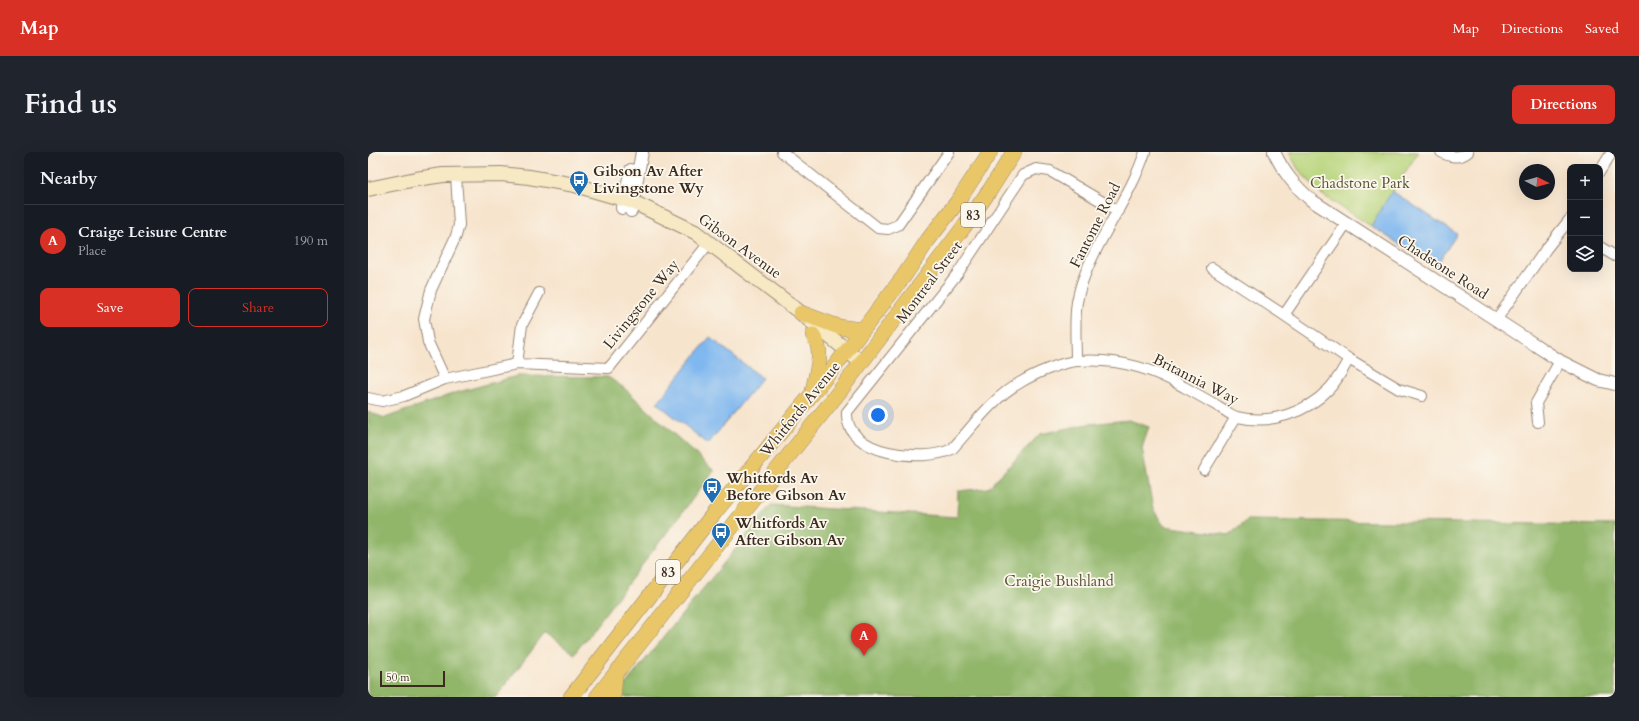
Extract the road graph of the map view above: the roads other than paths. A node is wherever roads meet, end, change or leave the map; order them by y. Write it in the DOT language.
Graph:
graph roads {
  1 [pos="634,152"];
  2 [pos="642,152"];
  3 [pos="782,152"];
  4 [pos="949,152"];
  5 [pos="990,152"];
  6 [pos="1014,152"];
  7 [pos="1146,152"];
  8 [pos="1274,152"];
  9 [pos="1441,152"];
  10 [pos="1468,152"];
  11 [pos="1612,152"];
  12 [pos="1603,166"];
  13 [pos="456,179"];
  14 [pos="368,189"];
  15 [pos="368,199"];
  16 [pos="628,205"];
  17 [pos="1118,211"];
  18 [pos="1346,224"];
  19 [pos="1567,226"];
  20 [pos="706,247"];
  21 [pos="1603,249"];
  22 [pos="1615,256"];
  23 [pos="1212,268"];
  24 [pos="539,293"];
  25 [pos="801,313"];
  26 [pos="1284,315"];
  27 [pos="1496,320"];
  28 [pos="862,330"];
  29 [pos="813,335"];
  30 [pos="844,354"];
  31 [pos="1349,359"];
  32 [pos="1076,360"];
  33 [pos="1560,361"];
  34 [pos="517,364"];
  35 [pos="858,366"];
  36 [pos="445,379"];
  37 [pos="1615,384"];
  38 [pos="812,394"];
  39 [pos="1422,396"];
  40 [pos="368,398"];
  41 [pos="847,412"];
  42 [pos="1236,417"];
  43 [pos="1538,422"];
  44 [pos="1204,470"];
  45 [pos="615,675"];
  46 [pos="571,697"];
  47 [pos="597,697"];
  48 [pos="613,697"];
  1 -- 16 [label="street"];
  2 -- 16 [label="street"];
  3 -- 4 [label="street"];
  5 -- 28 [label="main road, Whitfords Avenue / 83"];
  6 -- 35 [label="main road, Whitfords Avenue / 83"];
  7 -- 17 [label="street, Fantome Road"];
  8 -- 18 [label="street, Chadstone Road"];
  9 -- 10 [label="street"];
  11 -- 12 [label="street"];
  13 -- 14 [label="main road, Gibson Avenue"];
  13 -- 15 [label="main road, Gibson Avenue"];
  13 -- 16 [label="main road, Gibson Avenue"];
  13 -- 36 [label="street"];
  16 -- 20 [label="main road, Gibson Avenue"];
  17 -- 32 [label="street, Fantome Road"];
  17 -- 41 [label="street, Montreal Street"];
  18 -- 26 [label="street"];
  18 -- 27 [label="street, Chadstone Road"];
  19 -- 27 [label="street"];
  20 -- 25 [label="main road, Gibson Avenue"];
  20 -- 29 [label="main road, Gibson Avenue"];
  20 -- 34 [label="street, Livingstone Way"];
  21 -- 22 [label="street"];
  23 -- 26 [label="street"];
  24 -- 34 [label="street"];
  25 -- 28 [label="main road"];
  25 -- 30 [label="main road, Gibson Avenue"];
  26 -- 31 [label="street"];
  27 -- 33 [label="street, Chadstone Road"];
  28 -- 30 [label="main road, Whitfords Avenue / 83"];
  29 -- 30 [label="main road, Gibson Avenue"];
  29 -- 38 [label="main road"];
  30 -- 35 [label="main road, Gibson Avenue"];
  30 -- 38 [label="main road, Whitfords Avenue / 83"];
  31 -- 39 [label="street"];
  31 -- 42 [label="street, Britannia Way"];
  32 -- 41 [label="street, Britannia Way"];
  32 -- 42 [label="street, Britannia Way"];
  33 -- 37 [label="street, Chadstone Road"];
  33 -- 43 [label="street"];
  34 -- 36 [label="street, Livingstone Way"];
  35 -- 45 [label="main road, Whitfords Avenue / 83"];
  36 -- 40 [label="street, Livingstone Way"];
  38 -- 46 [label="main road, Whitfords Avenue / 83"];
  42 -- 44 [label="street"];
  45 -- 47 [label="main road, Whitfords Avenue / 83"];
  45 -- 48 [label="main road"];
}
